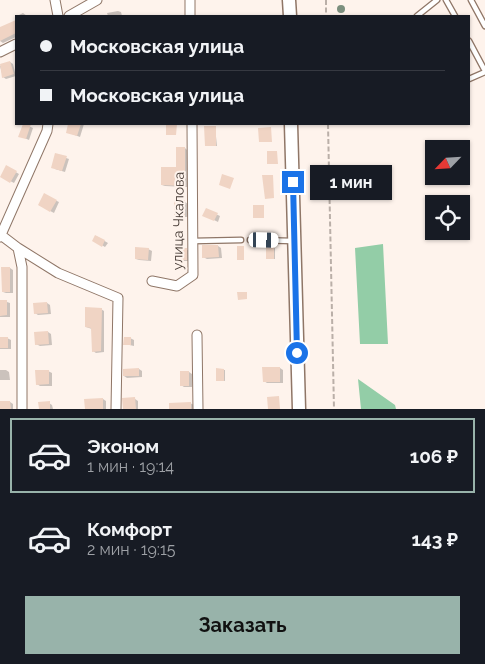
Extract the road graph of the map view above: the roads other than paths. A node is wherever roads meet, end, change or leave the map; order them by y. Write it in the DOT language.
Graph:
graph roads {
  1 [pos="55,0"];
  2 [pos="97,0"];
  3 [pos="190,0"];
  4 [pos="289,0"];
  5 [pos="437,0"];
  6 [pos="446,0"];
  7 [pos="471,0"];
  8 [pos="58,15"];
  9 [pos="71,15"];
  10 [pos="190,15"];
  11 [pos="290,15"];
  12 [pos="417,15"];
  13 [pos="454,15"];
  14 [pos="485,26"];
  15 [pos="470,43"];
  16 [pos="15,44"];
  17 [pos="0,52"];
  18 [pos="485,71"];
  19 [pos="470,78"];
  20 [pos="48,125"];
  21 [pos="192,125"];
  22 [pos="291,125"];
  23 [pos="1,236"];
  24 [pos="241,240"];
  25 [pos="250,240"];
  26 [pos="193,241"];
  27 [pos="294,241"];
  28 [pos="18,248"];
  29 [pos="152,281"];
  30 [pos="197,335"];
  31 [pos="22,409"];
  32 [pos="116,409"];
  33 [pos="198,409"];
  34 [pos="299,409"];
  1 -- 8 [label="street"];
  2 -- 9 [label="street"];
  3 -- 10 [label="street"];
  4 -- 11 [label="main road"];
  5 -- 12 [label="lane"];
  6 -- 13 [label="lane"];
  7 -- 14 [label="lane"];
  15 -- 18 [label="lane"];
  16 -- 17 [label="street"];
  18 -- 19 [label="lane"];
  20 -- 23 [label="street"];
  21 -- 26 [label="street, улица Чкалова"];
  22 -- 27 [label="main road"];
  23 -- 28 [label="street"];
  24 -- 26 [label="lane"];
  25 -- 27 [label="lane"];
  26 -- 29 [label="street, улица Чкалова"];
  27 -- 34 [label="main road"];
  28 -- 31 [label="street"];
  28 -- 32 [label="street"];
  30 -- 33 [label="street"];
}
